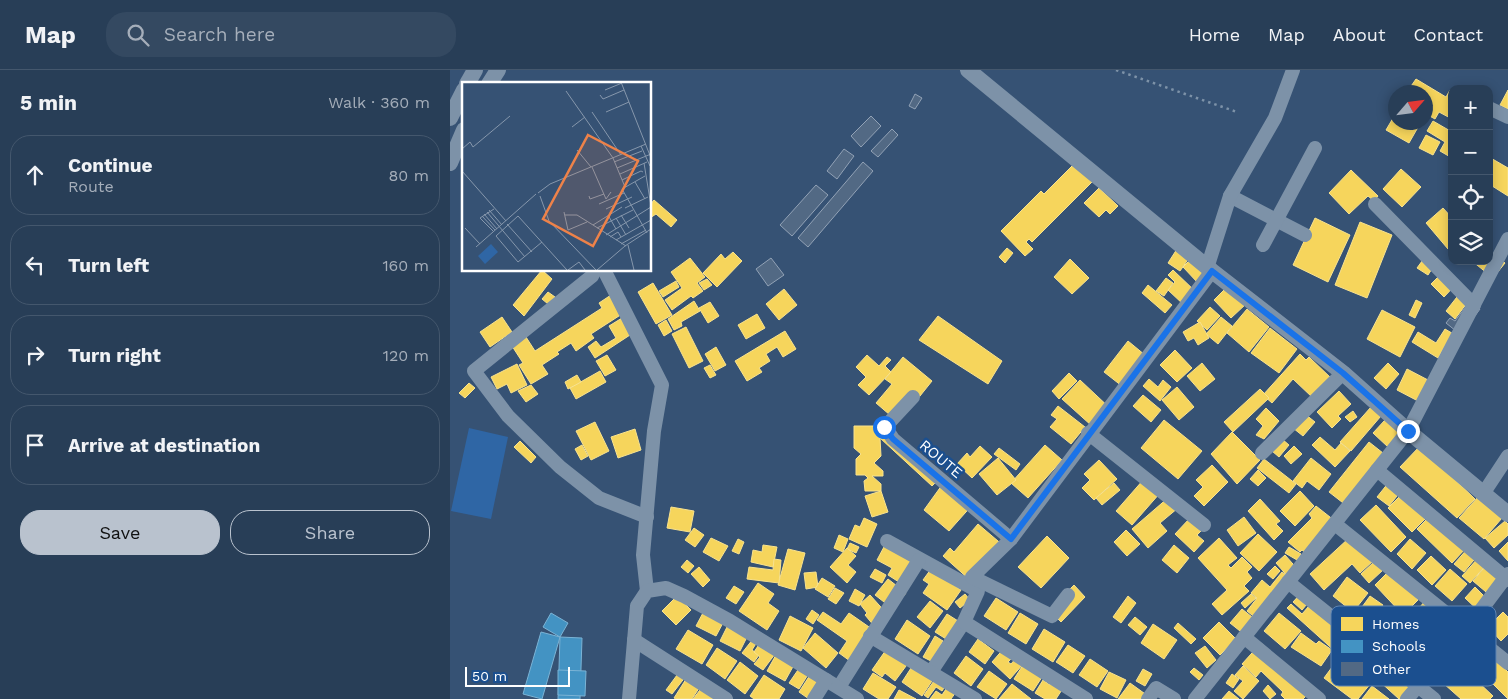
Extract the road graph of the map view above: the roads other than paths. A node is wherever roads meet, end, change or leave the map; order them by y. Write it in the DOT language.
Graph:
graph roads {
  1 [pos="475,70"];
  2 [pos="498,70"];
  3 [pos="968,70"];
  4 [pos="1293,70"];
  5 [pos="468,82"];
  6 [pos="490,82"];
  7 [pos="462,94"];
  8 [pos="1493,110"];
  9 [pos="1508,117"];
  10 [pos="450,118"];
  11 [pos="462,135"];
  12 [pos="1314,148"];
  13 [pos="450,163"];
  14 [pos="1230,196"];
  15 [pos="1375,204"];
  16 [pos="1274,220"];
  17 [pos="1305,235"];
  18 [pos="1508,239"];
  19 [pos="1263,245"];
  20 [pos="1210,268"];
  21 [pos="595,271"];
  22 [pos="605,271"];
  23 [pos="1474,305"];
  24 [pos="1343,373"];
  25 [pos="913,397"];
  26 [pos="1408,431"];
  27 [pos="1088,433"];
  28 [pos="1262,454"];
  29 [pos="1508,456"];
  30 [pos="1377,470"];
  31 [pos="1484,494"];
  32 [pos="1508,514"];
  33 [pos="647,517"];
  34 [pos="1335,524"];
  35 [pos="1204,525"];
  36 [pos="1011,539"];
  37 [pos="887,541"];
  38 [pos="919,560"];
  39 [pos="1507,578"];
  40 [pos="1288,582"];
  41 [pos="647,591"];
  42 [pos="1068,595"];
  43 [pos="1436,606"];
  44 [pos="1485,606"];
  45 [pos="1331,617"];
  46 [pos="964,622"];
  47 [pos="870,636"];
  48 [pos="1244,637"];
  49 [pos="634,640"];
  50 [pos="1496,654"];
  51 [pos="1508,663"];
  52 [pos="931,672"];
  53 [pos="826,680"];
  54 [pos="1417,686"];
  55 [pos="839,687"];
  56 [pos="631,698"];
  57 [pos="726,699"];
  58 [pos="814,699"];
  59 [pos="856,699"];
  60 [pos="975,699"];
  61 [pos="1086,699"];
  62 [pos="1148,699"];
  63 [pos="1174,699"];
  64 [pos="1195,699"];
  65 [pos="1319,699"];
  66 [pos="1407,699"];
  67 [pos="1434,699"];
  1 -- 5 [label="street"];
  2 -- 6 [label="street"];
  3 -- 20 [label="street"];
  4 -- 14 [label="street"];
  7 -- 10 [label="street"];
  8 -- 9 [label="street"];
  11 -- 13 [label="street"];
  12 -- 16 [label="street"];
  14 -- 16 [label="street"];
  14 -- 20 [label="street"];
  15 -- 23 [label="street"];
  16 -- 17 [label="street"];
  16 -- 19 [label="street"];
  18 -- 23 [label="street"];
  20 -- 24 [label="street"];
  20 -- 27 [label="street"];
  21 -- 33 [label="street"];
  22 -- 33 [label="street"];
  23 -- 26 [label="street"];
  24 -- 26 [label="street"];
  24 -- 28 [label="street"];
  25 -- 36 [label="street, ROUTE"];
  26 -- 30 [label="street"];
  26 -- 31 [label="street"];
  27 -- 35 [label="street"];
  27 -- 36 [label="street"];
  29 -- 31 [label="street"];
  30 -- 34 [label="street"];
  30 -- 39 [label="street"];
  31 -- 32 [label="street"];
  33 -- 41 [label="street"];
  34 -- 40 [label="street"];
  34 -- 43 [label="street"];
  36 -- 42 [label="street"];
  37 -- 38 [label="street"];
  38 -- 46 [label="street"];
  38 -- 47 [label="street"];
  39 -- 44 [label="street"];
  40 -- 45 [label="street"];
  40 -- 48 [label="street"];
  41 -- 49 [label="street"];
  41 -- 53 [label="street"];
  46 -- 52 [label="street"];
  46 -- 61 [label="street"];
  47 -- 52 [label="street"];
  47 -- 55 [label="street"];
  48 -- 64 [label="street"];
  48 -- 65 [label="street"];
  49 -- 56 [label="street"];
  49 -- 57 [label="street"];
  50 -- 51 [label="street"];
  52 -- 60 [label="street"];
  53 -- 55 [label="street"];
  53 -- 58 [label="street"];
  54 -- 66 [label="street"];
  54 -- 67 [label="street"];
  55 -- 59 [label="street"];
  62 -- 63 [label="street"];
}
